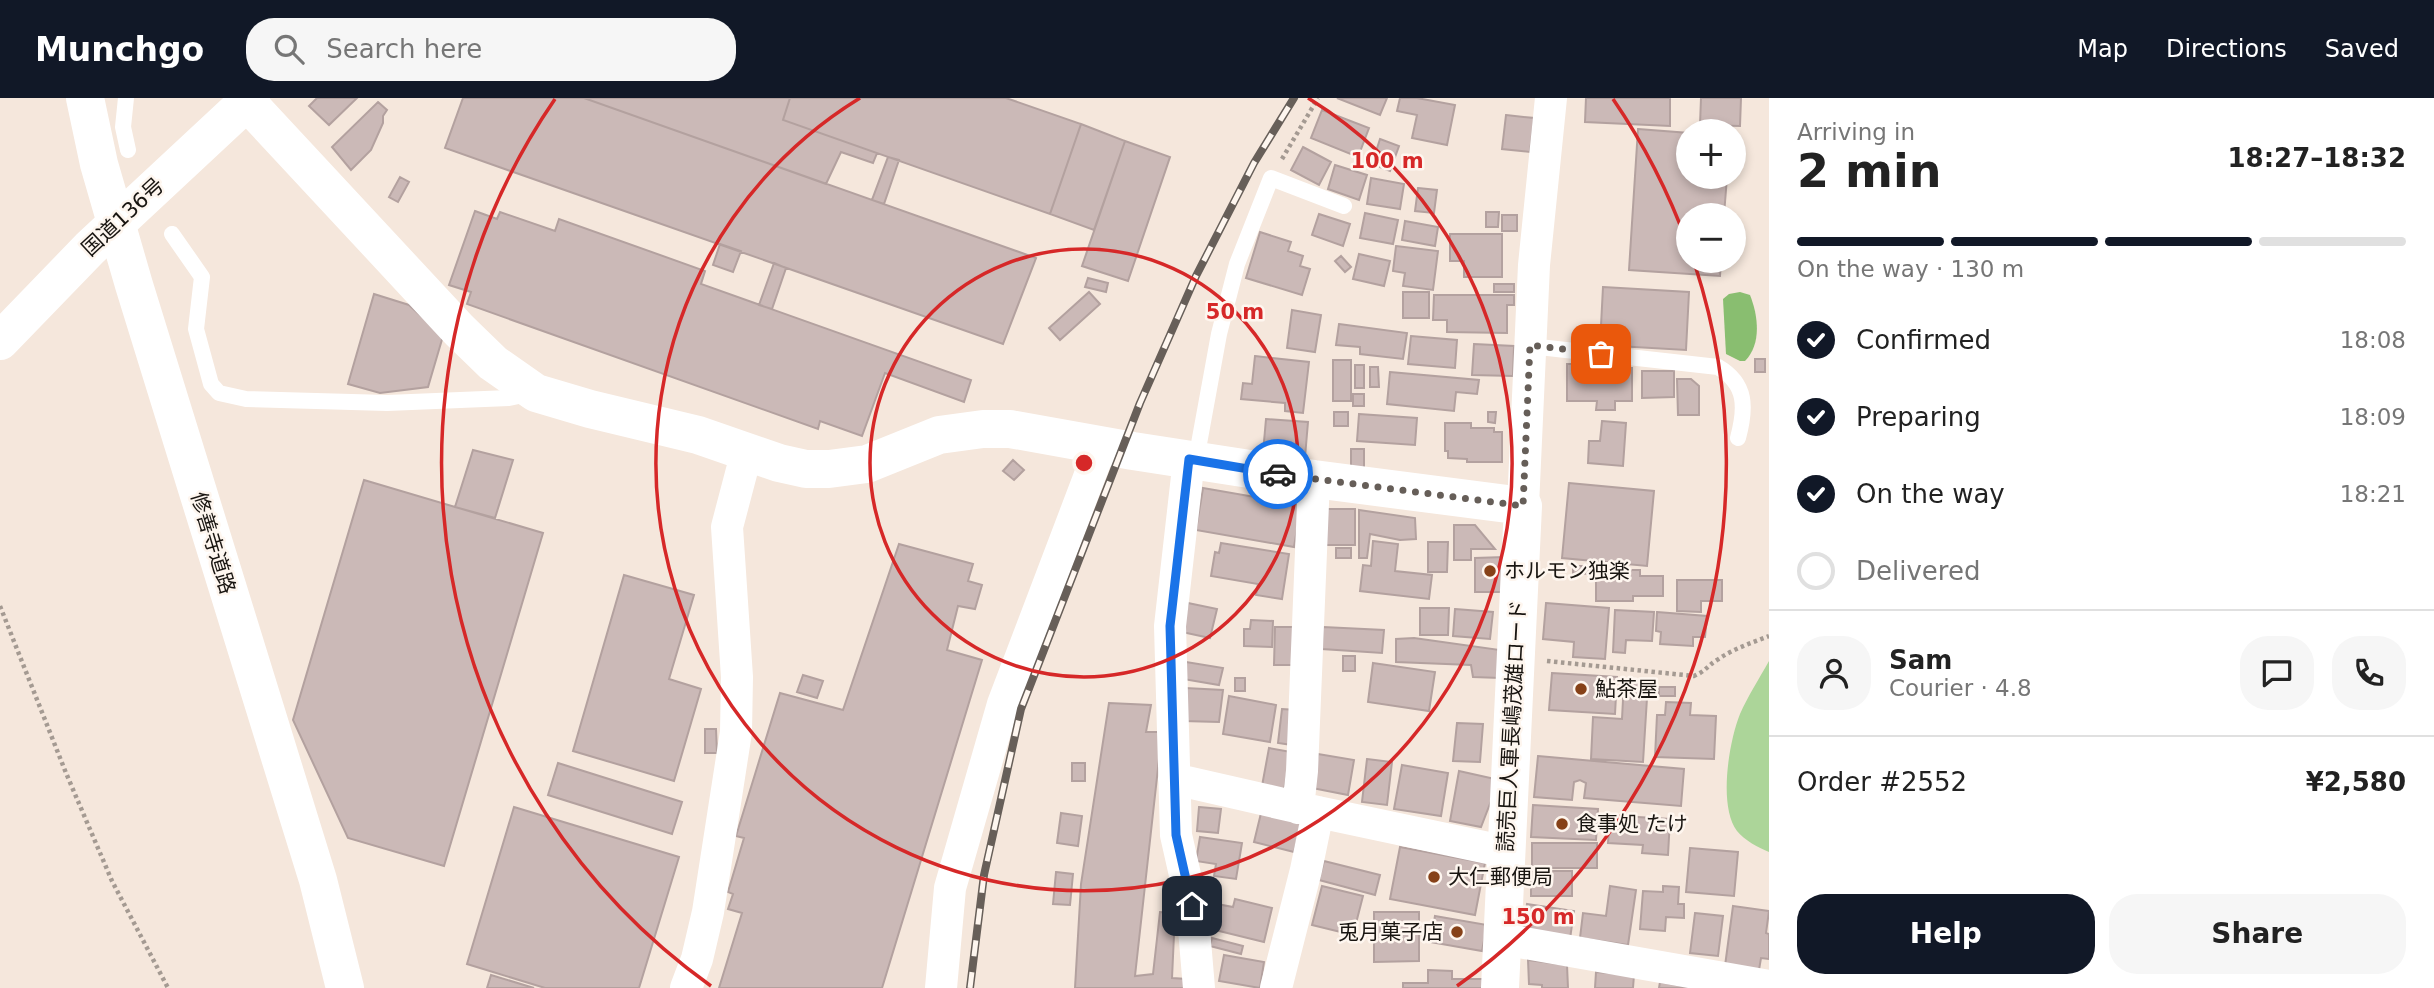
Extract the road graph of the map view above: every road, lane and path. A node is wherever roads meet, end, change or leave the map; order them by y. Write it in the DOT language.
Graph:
graph roads {
  1 [pos="85,98"];
  2 [pos="126,98"];
  3 [pos="1318,98"];
  4 [pos="1551,98"];
  5 [pos="246,99"];
  6 [pos="128,150"];
  7 [pos="1271,178"];
  8 [pos="1345,206"];
  9 [pos="172,234"];
  10 [pos="0,341"];
  11 [pos="1530,345"];
  12 [pos="536,393"];
  13 [pos="1738,438"];
  14 [pos="1101,446"];
  15 [pos="747,451"];
  16 [pos="1192,459"];
  17 [pos="1314,480"];
  18 [pos="1523,506"];
  19 [pos="0,606"];
  20 [pos="1769,636"];
  21 [pos="1515,658"];
  22 [pos="1174,779"];
  23 [pos="1308,810"];
  24 [pos="1507,852"];
  25 [pos="1502,939"];
  26 [pos="1769,986"];
  27 [pos="168,988"];
  28 [pos="345,988"];
  29 [pos="686,988"];
  30 [pos="941,988"];
  31 [pos="1199,988"];
  32 [pos="1276,988"];
  33 [pos="1500,988"];
  1 -- 28 [label="main road, 修善寺道路"];
  2 -- 6 [label="lane"];
  3 -- 7 [label="path"];
  4 -- 11 [label="street"];
  5 -- 10 [label="main road, 国道136号"];
  5 -- 12 [label="main road"];
  7 -- 8 [label="lane"];
  7 -- 16 [label="lane"];
  9 -- 12 [label="lane"];
  11 -- 13 [label="lane"];
  11 -- 18 [label="street"];
  12 -- 15 [label="main road"];
  14 -- 15 [label="main road"];
  14 -- 16 [label="main road"];
  14 -- 30 [label="street"];
  15 -- 29 [label="street"];
  16 -- 17 [label="main road"];
  16 -- 22 [label="street"];
  17 -- 18 [label="main road"];
  17 -- 23 [label="street"];
  18 -- 21 [label="main road, 読売巨人軍長嶋茂雄ロード"];
  19 -- 27 [label="path"];
  20 -- 21 [label="path"];
  21 -- 24 [label="main road, 読売巨人軍長嶋茂雄ロード"];
  22 -- 23 [label="street"];
  22 -- 31 [label="street"];
  23 -- 24 [label="street"];
  23 -- 32 [label="street"];
  24 -- 25 [label="main road, 読売巨人軍長嶋茂雄ロード"];
  25 -- 26 [label="street"];
  25 -- 33 [label="main road, 読売巨人軍長嶋茂雄ロード"];
}
